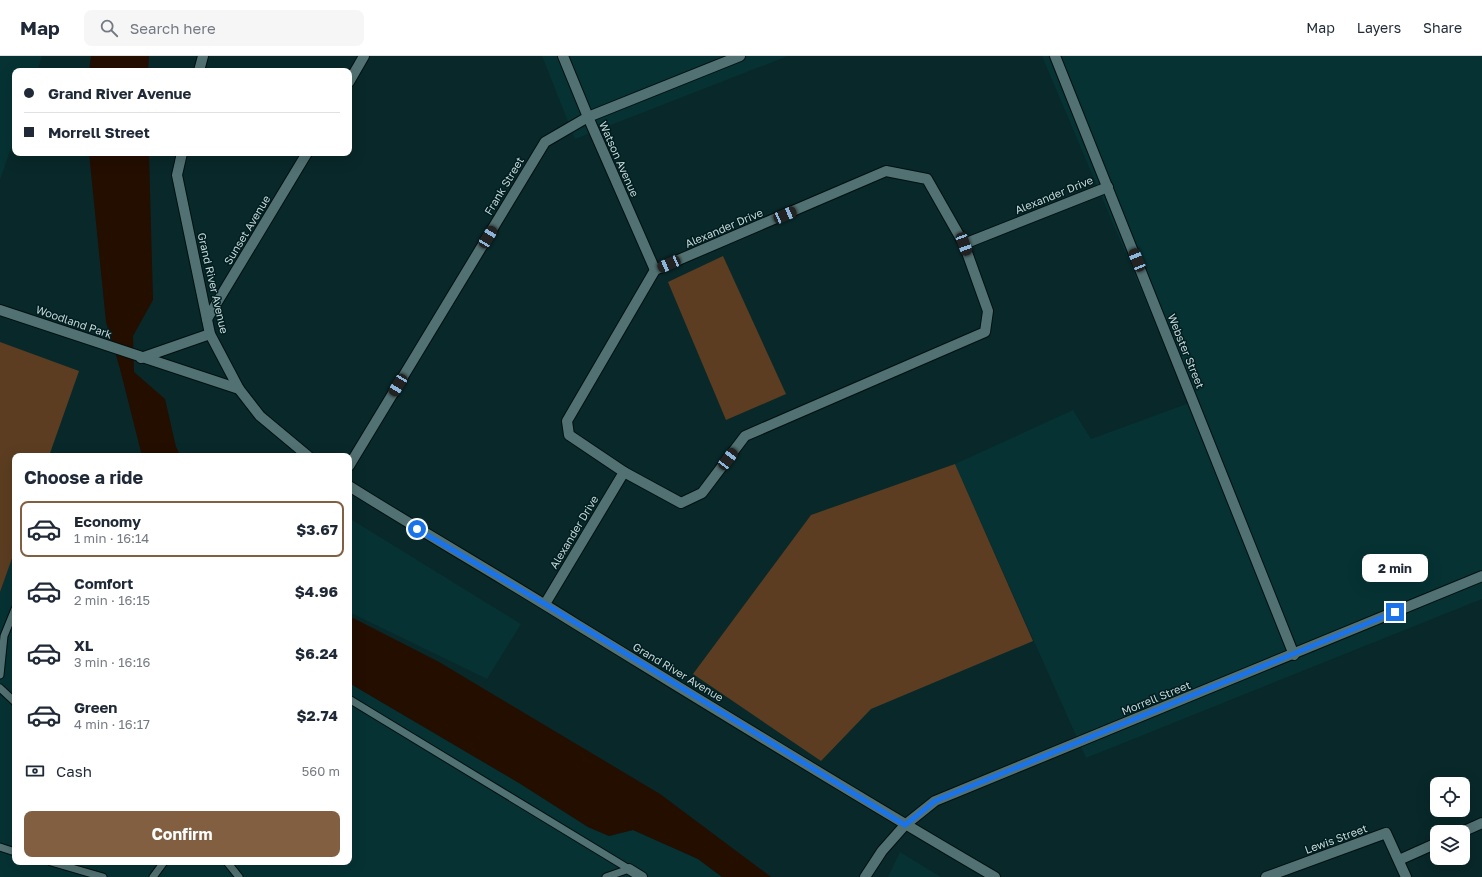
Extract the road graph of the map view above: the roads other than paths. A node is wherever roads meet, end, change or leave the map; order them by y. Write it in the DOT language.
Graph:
graph roads {
  1 [pos="203,56"];
  2 [pos="364,56"];
  3 [pos="564,56"];
  4 [pos="740,56"];
  5 [pos="1055,56"];
  6 [pos="200,68"];
  7 [pos="352,77"];
  8 [pos="588,117"];
  9 [pos="181,156"];
  10 [pos="304,156"];
  11 [pos="1108,187"];
  12 [pos="964,244"];
  13 [pos="655,270"];
  14 [pos="0,310"];
  15 [pos="207,319"];
  16 [pos="210,334"];
  17 [pos="141,358"];
  18 [pos="239,389"];
  19 [pos="304,453"];
  20 [pos="352,461"];
  21 [pos="624,472"];
  22 [pos="352,488"];
  23 [pos="1482,576"];
  24 [pos="545,604"];
  25 [pos="12,616"];
  26 [pos="1294,654"];
  27 [pos="0,675"];
  28 [pos="0,688"];
  29 [pos="12,699"];
  30 [pos="352,701"];
  31 [pos="1482,823"];
  32 [pos="905,825"];
  33 [pos="1470,828"];
  34 [pos="1430,846"];
  35 [pos="0,848"];
  36 [pos="12,851"];
  37 [pos="1399,860"];
  38 [pos="61,865"];
  39 [pos="162,865"];
  40 [pos="229,865"];
  41 [pos="629,869"];
  42 [pos="103,877"];
  43 [pos="153,877"];
  44 [pos="238,877"];
  45 [pos="606,877"];
  46 [pos="642,877"];
  47 [pos="865,877"];
  48 [pos="995,877"];
  49 [pos="1266,877"];
  50 [pos="1406,877"];
  1 -- 6 [label="street"];
  2 -- 7 [label="street"];
  3 -- 8 [label="street, Watson Avenue"];
  4 -- 8 [label="street, Frank Street"];
  5 -- 11 [label="street, Webster Street"];
  8 -- 13 [label="street, Watson Avenue"];
  8 -- 20 [label="street, Frank Street"];
  9 -- 15 [label="street, Grand River Avenue"];
  10 -- 15 [label="street, Sunset Avenue"];
  11 -- 12 [label="street, Alexander Drive"];
  11 -- 26 [label="street, Webster Street"];
  12 -- 13 [label="street, Alexander Drive"];
  12 -- 21 [label="street, Alexander Drive"];
  13 -- 21 [label="street, Alexander Drive"];
  14 -- 17 [label="street, Woodland Park"];
  15 -- 16 [label="street, Grand River Avenue"];
  16 -- 17 [label="street"];
  16 -- 18 [label="street, Grand River Avenue"];
  17 -- 18 [label="street, Woodland Park"];
  18 -- 19 [label="street, Grand River Avenue"];
  21 -- 24 [label="street, Alexander Drive"];
  22 -- 24 [label="street, Grand River Avenue"];
  23 -- 26 [label="street, Morrell Street"];
  24 -- 32 [label="street, Grand River Avenue"];
  25 -- 27 [label="lane"];
  26 -- 32 [label="street, Morrell Street"];
  28 -- 29 [label="lane"];
  30 -- 41 [label="lane"];
  31 -- 33 [label="street"];
  32 -- 47 [label="street, Morrell Street"];
  32 -- 48 [label="street, Grand River Avenue"];
  34 -- 37 [label="street"];
  35 -- 36 [label="lane"];
  37 -- 49 [label="street, Lewis Street"];
  37 -- 50 [label="street"];
  38 -- 42 [label="lane"];
  39 -- 43 [label="lane"];
  40 -- 44 [label="lane"];
  41 -- 45 [label="lane"];
  41 -- 46 [label="street"];
}
